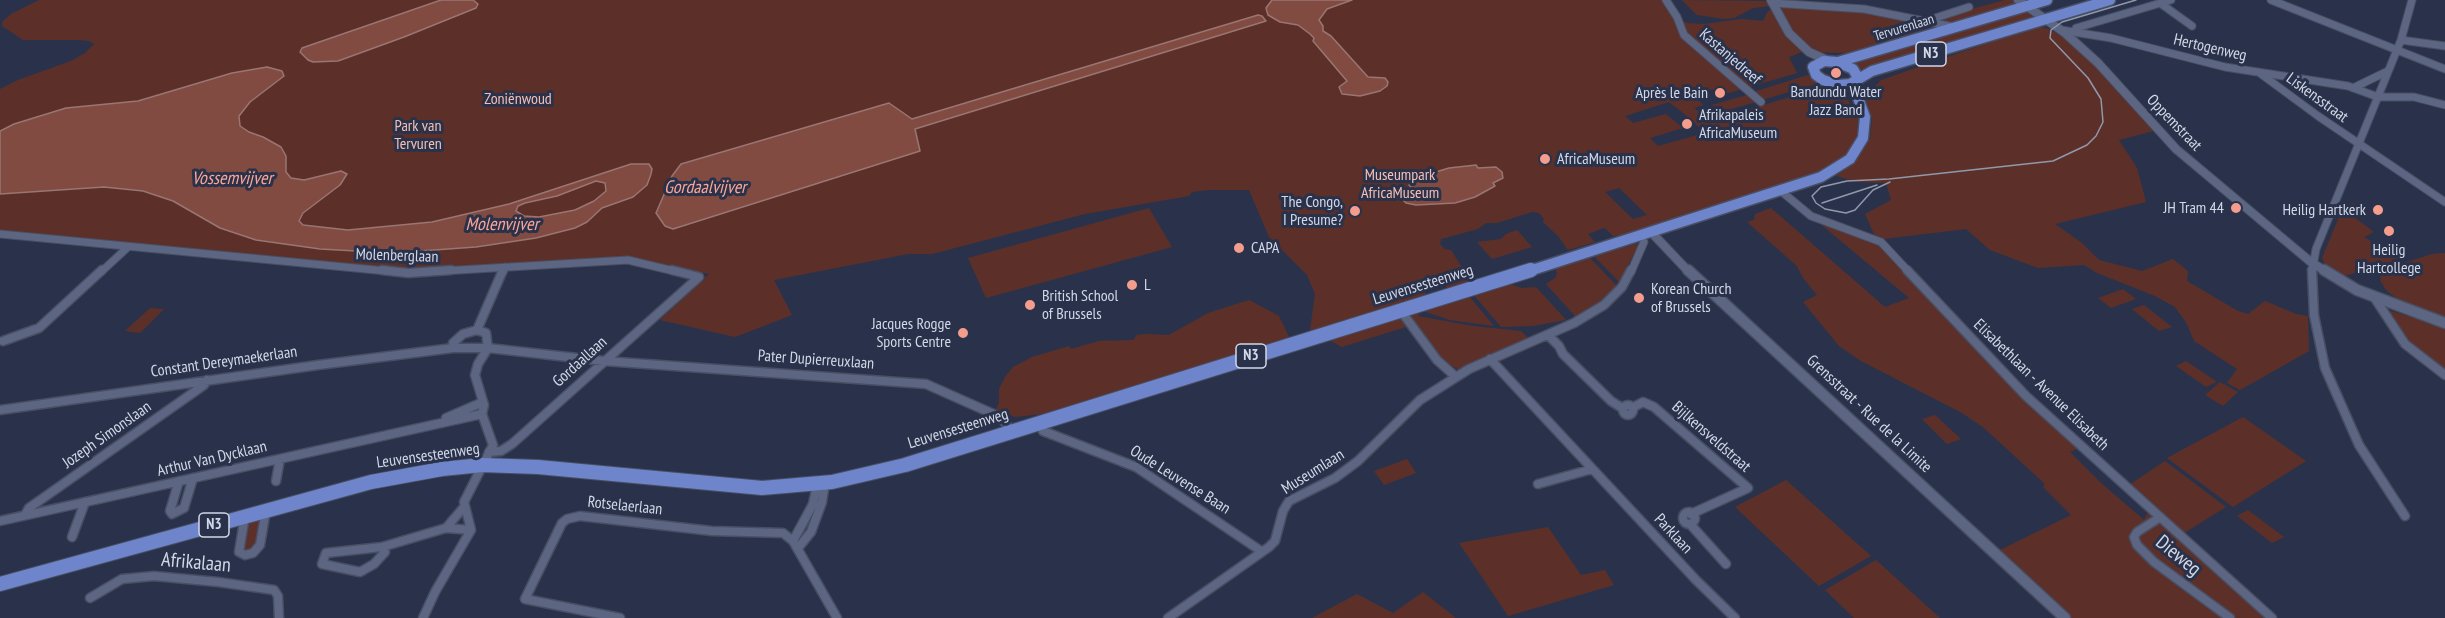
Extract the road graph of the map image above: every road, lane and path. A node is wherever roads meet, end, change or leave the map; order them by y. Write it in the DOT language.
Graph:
graph roads {
  1 [pos="1666,0"];
  2 [pos="2018,0"];
  3 [pos="2047,0"];
  4 [pos="2110,0"];
  5 [pos="2171,0"];
  6 [pos="2271,0"];
  7 [pos="2412,0"];
  8 [pos="1772,2"];
  9 [pos="1814,2"];
  10 [pos="2160,3"];
  11 [pos="2027,6"];
  12 [pos="1969,7"];
  13 [pos="2047,19"];
  14 [pos="1929,20"];
  15 [pos="2192,26"];
  16 [pos="1954,27"];
  17 [pos="2061,30"];
  18 [pos="2076,31"];
  19 [pos="2401,40"];
  20 [pos="1802,45"];
  21 [pos="2445,46"];
  22 [pos="2397,50"];
  23 [pos="1809,52"];
  24 [pos="1867,53"];
  25 [pos="1833,61"];
  26 [pos="1816,64"];
  27 [pos="1887,67"];
  28 [pos="2445,69"];
  29 [pos="2388,71"];
  30 [pos="2257,73"];
  31 [pos="1855,81"];
  32 [pos="1838,85"];
  33 [pos="2353,88"];
  34 [pos="2378,97"];
  35 [pos="1761,102"];
  36 [pos="2445,105"];
  37 [pos="1862,106"];
  38 [pos="2358,143"];
  39 [pos="1781,191"];
  40 [pos="2445,202"];
  41 [pos="0,234"];
  42 [pos="1648,238"];
  43 [pos="128,247"];
  44 [pos="2312,263"];
  45 [pos="504,267"];
  46 [pos="699,277"];
  47 [pos="2374,297"];
  48 [pos="1401,311"];
  49 [pos="2445,323"];
  50 [pos="477,330"];
  51 [pos="1545,336"];
  52 [pos="3,341"];
  53 [pos="453,348"];
  54 [pos="488,348"];
  55 [pos="1490,359"];
  56 [pos="604,361"];
  57 [pos="2445,375"];
  58 [pos="1456,377"];
  59 [pos="207,380"];
  60 [pos="483,402"];
  61 [pos="0,410"];
  62 [pos="482,414"];
  63 [pos="430,425"];
  64 [pos="1012,431"];
  65 [pos="1043,431"];
  66 [pos="489,452"];
  67 [pos="280,459"];
  68 [pos="482,465"];
  69 [pos="1592,469"];
  70 [pos="193,478"];
  71 [pos="179,481"];
  72 [pos="276,481"];
  73 [pos="821,484"];
  74 [pos="1538,484"];
  75 [pos="85,502"];
  76 [pos="464,507"];
  77 [pos="266,510"];
  78 [pos="25,515"];
  79 [pos="244,516"];
  80 [pos="2405,516"];
  81 [pos="2160,518"];
  82 [pos="0,521"];
  83 [pos="446,528"];
  84 [pos="471,530"];
  85 [pos="72,537"];
  86 [pos="795,544"];
  87 [pos="382,547"];
  88 [pos="1261,551"];
  89 [pos="1726,564"];
  90 [pos="0,584"];
  91 [pos="90,598"];
  92 [pos="2058,616"];
  93 [pos="279,618"];
  94 [pos="423,618"];
  95 [pos="620,618"];
  96 [pos="837,618"];
  97 [pos="1168,618"];
  98 [pos="1735,618"];
  99 [pos="2230,618"];
  100 [pos="2272,618"];
  1 -- 35 [label="street, Kastanjedreef"];
  2 -- 11 [label="street, Oppemstraat"];
  3 -- 11 [label="main road, Tervurenlaan / N3"];
  4 -- 13 [label="main road, Tervurenlaan / N3"];
  5 -- 10 [label="street"];
  6 -- 22 [label="street"];
  7 -- 19 [label="street"];
  8 -- 9 [label="street"];
  8 -- 20 [label="street"];
  9 -- 14 [label="street"];
  10 -- 15 [label="street"];
  10 -- 18 [label="street"];
  11 -- 13 [label="street, Oppemstraat"];
  11 -- 16 [label="main road, Tervurenlaan / N3"];
  12 -- 14 [label="street"];
  13 -- 17 [label="street, Oppemstraat"];
  13 -- 27 [label="main road, Tervurenlaan / N3"];
  14 -- 16 [label="street"];
  16 -- 24 [label="main road, Tervurenlaan / N3"];
  17 -- 18 [label="street, Hertogenweg"];
  17 -- 44 [label="street, Oppemstraat"];
  18 -- 30 [label="street, Hertogenweg"];
  19 -- 21 [label="street"];
  19 -- 22 [label="street"];
  20 -- 23 [label="street"];
  20 -- 24 [label="street, N3"];
  22 -- 28 [label="street"];
  22 -- 29 [label="street"];
  23 -- 25 [label="street"];
  23 -- 26 [label="street"];
  24 -- 25 [label="main road, Tervurenlaan / N3"];
  25 -- 26 [label="main road, Tervurenlaan / N3"];
  25 -- 31 [label="main road, N3"];
  26 -- 32 [label="main road"];
  27 -- 31 [label="main road, Tervurenlaan / N3"];
  27 -- 37 [label="main road, N3"];
  29 -- 33 [label="street"];
  29 -- 34 [label="street"];
  30 -- 33 [label="street, Hertogenweg"];
  30 -- 38 [label="street, Liskensstraat"];
  31 -- 32 [label="main road, Tervurenlaan / N3"];
  31 -- 37 [label="main road, Leuvensesteenweg / N3"];
  32 -- 37 [label="main road"];
  33 -- 34 [label="street, Hertogenweg"];
  34 -- 36 [label="street, Hertogenweg"];
  34 -- 38 [label="street"];
  37 -- 39 [label="main road, Leuvensesteenweg / N3"];
  38 -- 40 [label="street, Liskensstraat"];
  38 -- 44 [label="street"];
  39 -- 42 [label="main road, Leuvensesteenweg / N3"];
  39 -- 81 [label="street, Elisabethlaan - Avenue Elisabeth"];
  41 -- 43 [label="street, Molenberglaan"];
  42 -- 48 [label="main road, Leuvensesteenweg / N3"];
  42 -- 51 [label="street, Museumlaan"];
  42 -- 92 [label="street, Grensstraat - Rue de la Limite"];
  43 -- 45 [label="street, Molenberglaan"];
  43 -- 52 [label="street"];
  44 -- 47 [label="street, Oppemstraat"];
  44 -- 80 [label="street"];
  45 -- 46 [label="street, Molenberglaan"];
  45 -- 50 [label="street"];
  46 -- 56 [label="street, Gordaallaan"];
  47 -- 49 [label="street, Oppemstraat"];
  47 -- 57 [label="street"];
  48 -- 58 [label="street"];
  48 -- 64 [label="main road, Leuvensesteenweg / N3"];
  50 -- 53 [label="street"];
  50 -- 54 [label="street"];
  51 -- 55 [label="street, Museumlaan"];
  51 -- 89 [label="street, Bijlkensveldstraat"];
  53 -- 54 [label="street, Constant Dereymaekerlaan"];
  53 -- 59 [label="street, Constant Dereymaekerlaan"];
  54 -- 56 [label="street, Pater Dupierreuxlaan"];
  54 -- 60 [label="street"];
  55 -- 58 [label="street, Museumlaan"];
  55 -- 69 [label="street, Parklaan"];
  56 -- 64 [label="street, Pater Dupierreuxlaan"];
  56 -- 66 [label="street, Gordaallaan"];
  58 -- 88 [label="street, Museumlaan"];
  59 -- 61 [label="street, Constant Dereymaekerlaan"];
  59 -- 78 [label="street, Jozeph Simonslaan"];
  60 -- 62 [label="street"];
  60 -- 63 [label="street, Arthur Van Dycklaan"];
  62 -- 63 [label="street, Arthur Van Dycklaan"];
  62 -- 66 [label="street"];
  63 -- 67 [label="street, Arthur Van Dycklaan"];
  64 -- 73 [label="main road, Leuvensesteenweg / N3"];
  65 -- 88 [label="street, Oude Leuvense Baan"];
  66 -- 68 [label="street"];
  67 -- 70 [label="street, Arthur Van Dycklaan"];
  67 -- 72 [label="street"];
  68 -- 73 [label="main road, Leuvensesteenweg / N3"];
  68 -- 76 [label="street"];
  68 -- 77 [label="main road, Leuvensesteenweg / N3"];
  69 -- 74 [label="street"];
  69 -- 98 [label="street, Parklaan"];
  70 -- 71 [label="street, Arthur Van Dycklaan"];
  70 -- 71 [label="street"];
  71 -- 75 [label="street, Arthur Van Dycklaan"];
  73 -- 86 [label="street"];
  75 -- 78 [label="street, Arthur Van Dycklaan"];
  75 -- 85 [label="street"];
  76 -- 83 [label="street"];
  76 -- 84 [label="street"];
  77 -- 79 [label="main road, Leuvensesteenweg / N3"];
  77 -- 79 [label="street"];
  78 -- 82 [label="street, Arthur Van Dycklaan"];
  79 -- 90 [label="main road, Leuvensesteenweg / N3"];
  81 -- 99 [label="street, Dieweg"];
  81 -- 100 [label="street, Elisabethlaan - Avenue Elisabeth"];
  83 -- 84 [label="street"];
  83 -- 87 [label="street"];
  84 -- 94 [label="street"];
  86 -- 95 [label="street, Rotselaerlaan"];
  86 -- 96 [label="street"];
  87 -- 87 [label="street"];
  88 -- 97 [label="street, Museumlaan"];
  91 -- 93 [label="street, Afrikalaan"];
}
